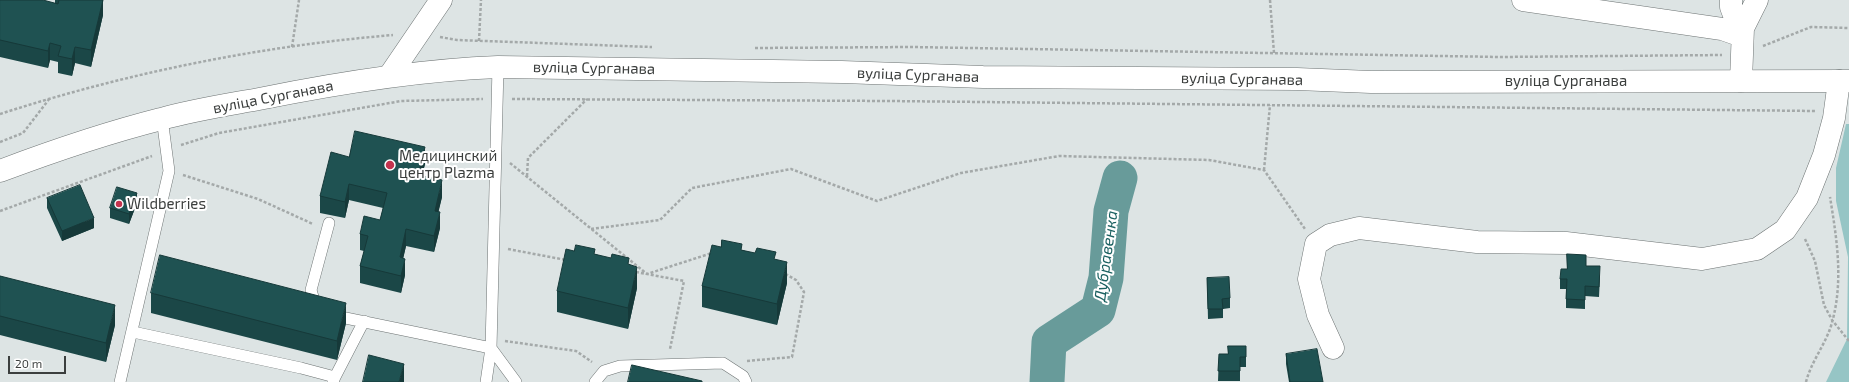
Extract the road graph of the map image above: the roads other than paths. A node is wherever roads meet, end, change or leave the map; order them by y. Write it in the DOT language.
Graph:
graph roads {
  1 [pos="441,0"];
  2 [pos="1523,0"];
  3 [pos="1731,0"];
  4 [pos="1757,0"];
  5 [pos="1742,46"];
  6 [pos="498,67"];
  7 [pos="390,75"];
  8 [pos="1741,81"];
  9 [pos="1844,81"];
  10 [pos="162,118"];
  11 [pos="0,170"];
  12 [pos="328,227"];
  13 [pos="364,321"];
  14 [pos="133,332"];
  15 [pos="491,343"];
  16 [pos="1332,348"];
  17 [pos="334,380"];
  18 [pos="120,382"];
  19 [pos="486,382"];
  20 [pos="516,382"];
  21 [pos="595,382"];
  22 [pos="746,382"];
  1 -- 7 [label="main road"];
  2 -- 5 [label="main road"];
  3 -- 5 [label="main road"];
  4 -- 5 [label="main road"];
  5 -- 8 [label="main road"];
  6 -- 7 [label="main road, вуліца Сурганава"];
  6 -- 8 [label="main road, вуліца Сурганава"];
  6 -- 15 [label="lane"];
  7 -- 10 [label="main road, вуліца Сурганава"];
  8 -- 9 [label="main road, вуліца Сурганава"];
  9 -- 16 [label="main road"];
  10 -- 11 [label="main road, вуліца Сурганава"];
  10 -- 14 [label="lane"];
  12 -- 13 [label="lane"];
  13 -- 15 [label="lane"];
  13 -- 17 [label="lane"];
  14 -- 17 [label="lane"];
  14 -- 18 [label="lane"];
  15 -- 19 [label="lane"];
  15 -- 20 [label="lane"];
  21 -- 22 [label="lane"];
}
